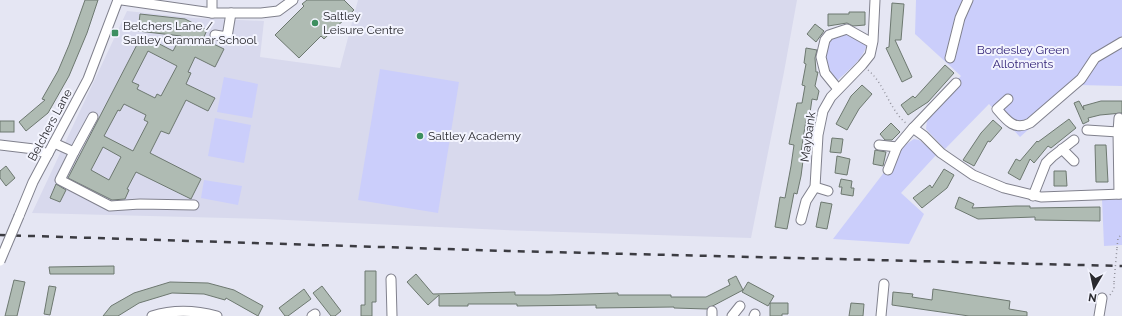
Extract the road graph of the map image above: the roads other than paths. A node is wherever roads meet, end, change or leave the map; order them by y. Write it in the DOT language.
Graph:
graph roads {
  1 [pos="118,0"];
  2 [pos="122,0"];
  3 [pos="212,0"];
  4 [pos="293,0"];
  5 [pos="875,0"];
  6 [pos="968,0"];
  7 [pos="212,13"];
  8 [pos="231,13"];
  9 [pos="215,36"];
  10 [pos="1122,42"];
  11 [pos="872,43"];
  12 [pos="950,58"];
  13 [pos="956,83"];
  14 [pos="838,89"];
  15 [pos="1008,99"];
  16 [pos="93,116"];
  17 [pos="1120,119"];
  18 [pos="913,128"];
  19 [pos="1087,130"];
  20 [pos="1118,132"];
  21 [pos="1074,140"];
  22 [pos="54,143"];
  23 [pos="0,145"];
  24 [pos="879,145"];
  25 [pos="897,147"];
  26 [pos="1062,148"];
  27 [pos="74,152"];
  28 [pos="48,154"];
  29 [pos="1074,161"];
  30 [pos="888,170"];
  31 [pos="814,187"];
  32 [pos="828,191"];
  33 [pos="1120,194"];
  34 [pos="1033,196"];
  35 [pos="194,205"];
  36 [pos="801,220"];
  37 [pos="0,261"];
  38 [pos="391,279"];
  39 [pos="884,284"];
  40 [pos="1102,298"];
  41 [pos="740,306"];
  42 [pos="152,316"];
  43 [pos="218,316"];
  44 [pos="392,316"];
  45 [pos="732,316"];
  46 [pos="881,316"];
  47 [pos="1099,316"];
  1 -- 22 [label="street, Belchers Lane"];
  2 -- 7 [label="street"];
  3 -- 7 [label="street"];
  4 -- 8 [label="street"];
  5 -- 11 [label="street, Maybank"];
  6 -- 12 [label="street"];
  7 -- 8 [label="street"];
  8 -- 9 [label="street"];
  10 -- 15 [label="street"];
  11 -- 14 [label="street, Maybank"];
  11 -- 14 [label="street"];
  13 -- 18 [label="street"];
  14 -- 31 [label="street, Maybank"];
  16 -- 27 [label="street"];
  17 -- 20 [label="street"];
  18 -- 25 [label="street"];
  18 -- 34 [label="street"];
  19 -- 20 [label="street"];
  20 -- 33 [label="street"];
  21 -- 26 [label="street"];
  22 -- 27 [label="street"];
  22 -- 28 [label="street, Belchers Lane"];
  23 -- 28 [label="street"];
  24 -- 25 [label="street"];
  25 -- 30 [label="street"];
  26 -- 29 [label="street"];
  26 -- 34 [label="street"];
  27 -- 35 [label="street"];
  28 -- 37 [label="street, Belchers Lane, bridge"];
  31 -- 32 [label="street"];
  31 -- 36 [label="street, Maybank"];
  33 -- 34 [label="street"];
  38 -- 44 [label="street"];
  39 -- 46 [label="street"];
  40 -- 47 [label="street"];
  41 -- 45 [label="street"];
  42 -- 43 [label="street"];
}
